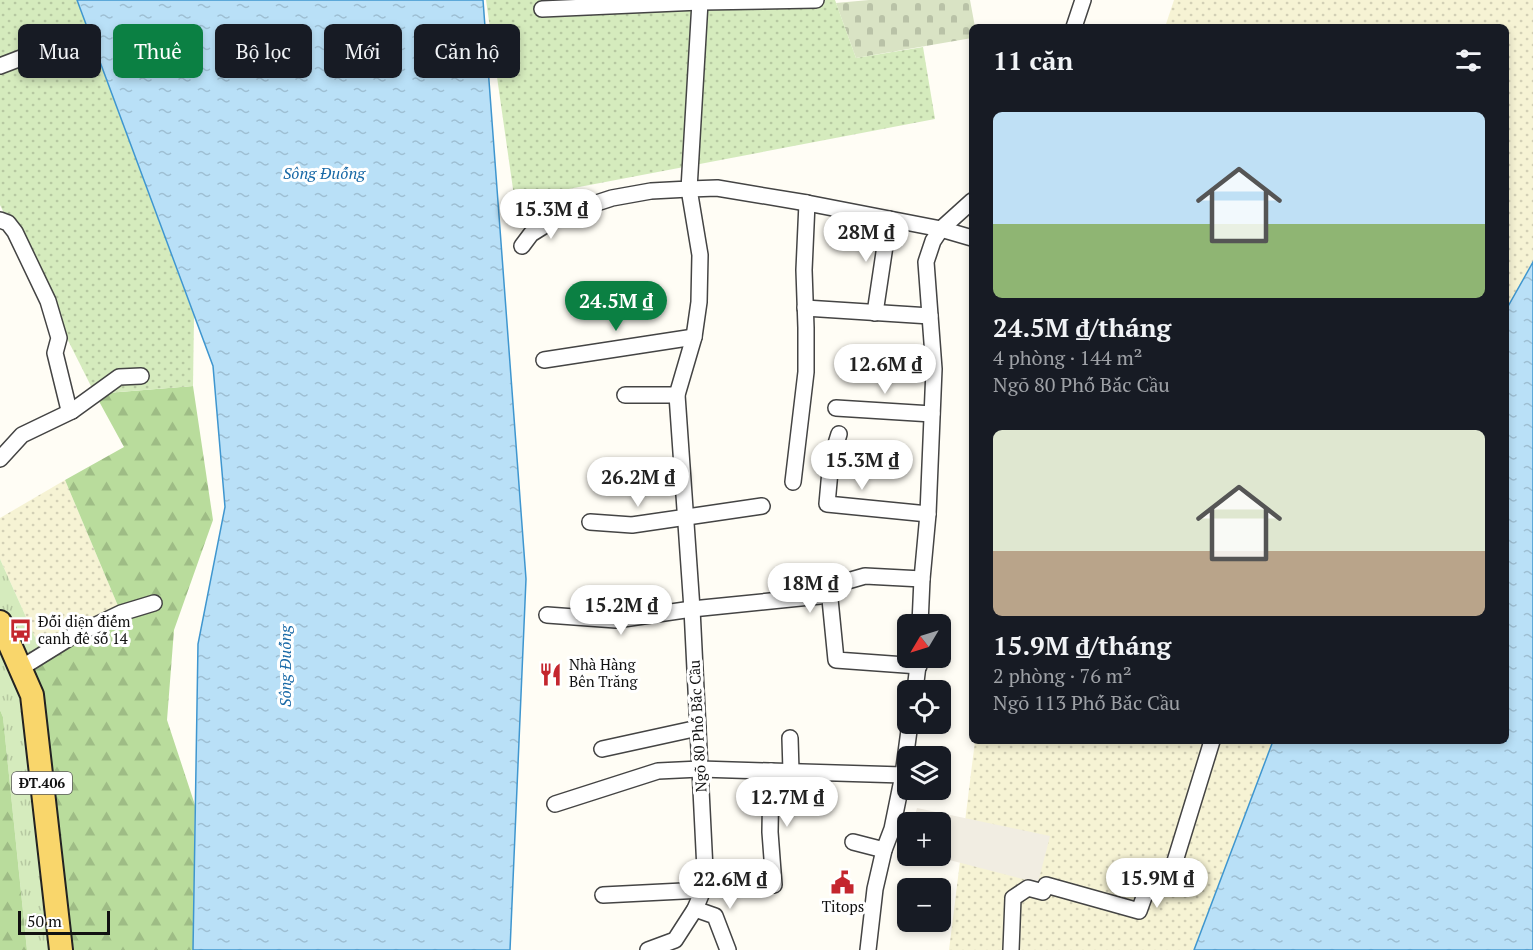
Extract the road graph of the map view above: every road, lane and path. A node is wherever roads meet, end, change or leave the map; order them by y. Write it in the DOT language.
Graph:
graph roads {
  1 [pos="816,0"];
  2 [pos="1083,0"];
  3 [pos="700,2"];
  4 [pos="542,9"];
  5 [pos="1075,24"];
  6 [pos="18,59"];
  7 [pos="0,66"];
  8 [pos="689,189"];
  9 [pos="807,203"];
  10 [pos="969,204"];
  11 [pos="889,219"];
  12 [pos="0,220"];
  13 [pos="941,229"];
  14 [pos="969,237"];
  15 [pos="522,246"];
  16 [pos="806,308"];
  17 [pos="875,312"];
  18 [pos="930,316"];
  19 [pos="694,337"];
  20 [pos="544,360"];
  21 [pos="141,376"];
  22 [pos="626,395"];
  23 [pos="677,395"];
  24 [pos="836,408"];
  25 [pos="72,411"];
  26 [pos="932,414"];
  27 [pos="839,434"];
  28 [pos="0,459"];
  29 [pos="793,482"];
  30 [pos="762,506"];
  31 [pos="928,514"];
  32 [pos="686,517"];
  33 [pos="590,522"];
  34 [pos="922,579"];
  35 [pos="829,589"];
  36 [pos="154,603"];
  37 [pos="692,609"];
  38 [pos="920,614"];
  39 [pos="548,615"];
  40 [pos="0,622"];
  41 [pos="897,661"];
  42 [pos="21,668"];
  43 [pos="698,728"];
  44 [pos="790,738"];
  45 [pos="1211,744"];
  46 [pos="602,749"];
  47 [pos="700,769"];
  48 [pos="771,771"];
  49 [pos="791,771"];
  50 [pos="897,775"];
  51 [pos="898,800"];
  52 [pos="555,804"];
  53 [pos="853,842"];
  54 [pos="884,850"];
  55 [pos="774,885"];
  56 [pos="703,890"];
  57 [pos="603,896"];
  58 [pos="695,909"];
  59 [pos="61,950"];
  60 [pos="648,950"];
  61 [pos="728,950"];
  62 [pos="868,950"];
  63 [pos="1011,950"];
  1 -- 3 [label="street"];
  2 -- 5 [label="street"];
  3 -- 4 [label="street"];
  3 -- 8 [label="street, Ngõ 80 Phố Bắc Cầu"];
  6 -- 7 [label="street"];
  8 -- 9 [label="street"];
  8 -- 15 [label="street"];
  8 -- 19 [label="street, Ngõ 80 Phố Bắc Cầu"];
  9 -- 11 [label="street"];
  9 -- 16 [label="street"];
  10 -- 13 [label="street"];
  11 -- 13 [label="street"];
  11 -- 17 [label="street"];
  12 -- 25 [label="street"];
  13 -- 14 [label="street"];
  13 -- 18 [label="street"];
  16 -- 17 [label="street"];
  16 -- 29 [label="street"];
  17 -- 18 [label="street"];
  18 -- 26 [label="street"];
  19 -- 20 [label="street"];
  19 -- 23 [label="street, Ngõ 80 Phố Bắc Cầu"];
  21 -- 25 [label="street"];
  22 -- 23 [label="street"];
  23 -- 32 [label="street, Ngõ 80 Phố Bắc Cầu"];
  24 -- 26 [label="street"];
  25 -- 28 [label="street"];
  26 -- 31 [label="street"];
  27 -- 31 [label="street"];
  30 -- 32 [label="street"];
  31 -- 34 [label="street"];
  32 -- 33 [label="street"];
  32 -- 37 [label="street, Ngõ 80 Phố Bắc Cầu"];
  34 -- 35 [label="street"];
  34 -- 38 [label="street"];
  35 -- 37 [label="street"];
  35 -- 41 [label="street"];
  36 -- 42 [label="street"];
  37 -- 39 [label="street"];
  37 -- 43 [label="street, Ngõ 80 Phố Bắc Cầu"];
  40 -- 42 [label="main road, ĐT.406"];
  42 -- 59 [label="main road, ĐT.406"];
  43 -- 46 [label="street"];
  43 -- 47 [label="street, Ngõ 80 Phố Bắc Cầu"];
  44 -- 49 [label="street"];
  45 -- 63 [label="street"];
  47 -- 48 [label="street"];
  47 -- 52 [label="street"];
  47 -- 56 [label="street, Ngõ 80 Phố Bắc Cầu"];
  48 -- 49 [label="street"];
  48 -- 55 [label="street"];
  49 -- 50 [label="street"];
  51 -- 54 [label="street"];
  53 -- 54 [label="street"];
  54 -- 62 [label="street"];
  56 -- 57 [label="street"];
  56 -- 58 [label="street, Ngõ 80 Phố Bắc Cầu"];
  58 -- 60 [label="street, Ngõ 80 Phố Bắc Cầu"];
  58 -- 61 [label="street"];
}
